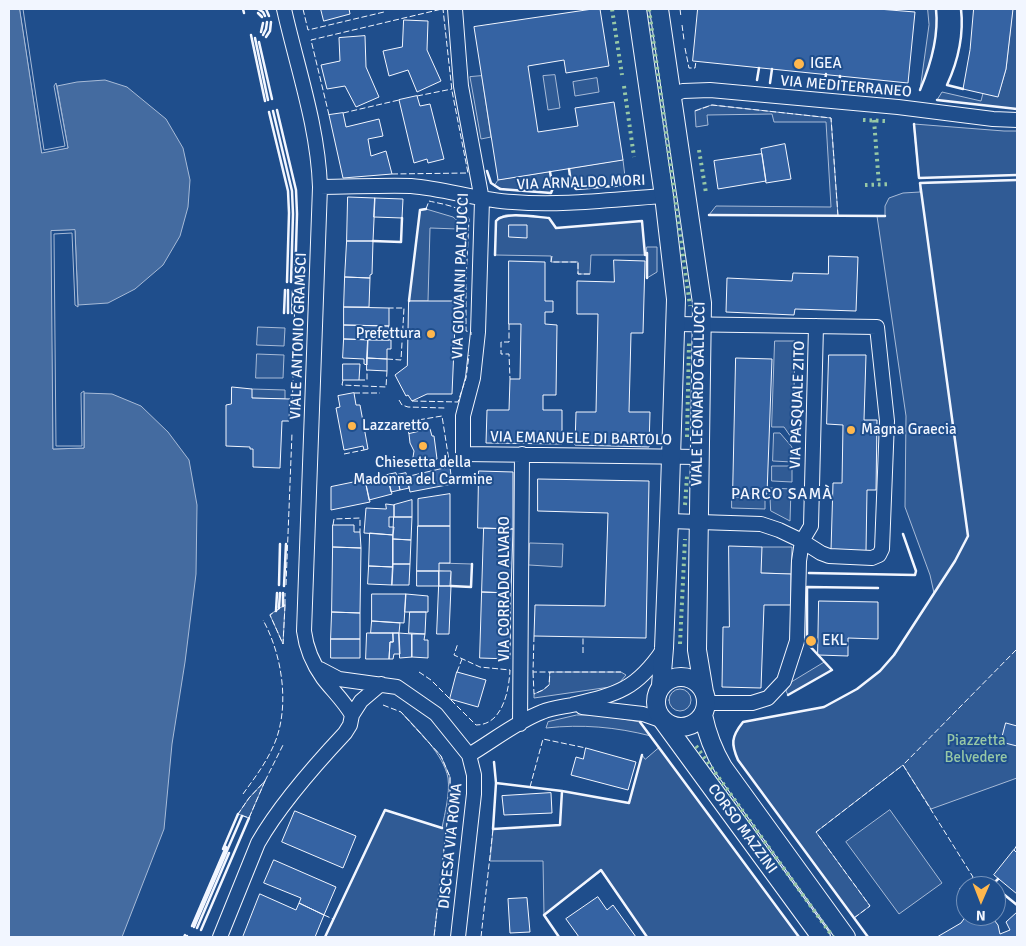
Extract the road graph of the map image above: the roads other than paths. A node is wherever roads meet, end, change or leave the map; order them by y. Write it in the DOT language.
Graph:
graph roads {
  1 [pos="284,9"];
  2 [pos="455,9"];
  3 [pos="637,9"];
  4 [pos="659,9"];
  5 [pos="672,95"];
  6 [pos="1017,120"];
  7 [pos="320,187"];
  8 [pos="664,196"];
  9 [pos="482,200"];
  10 [pos="675,324"];
  11 [pos="701,324"];
  12 [pos="816,326"];
  13 [pos="463,454"];
  14 [pos="522,454"];
  15 [pos="672,456"];
  16 [pos="699,457"];
  17 [pos="669,521"];
  18 [pos="698,521"];
  19 [pos="802,541"];
  20 [pos="664,648"];
  21 [pos="316,667"];
  22 [pos="381,684"];
  23 [pos="661,685"];
  24 [pos="704,703"];
  25 [pos="569,706"];
  26 [pos="352,715"];
  27 [pos="664,721"];
  28 [pos="520,724"];
  29 [pos="469,754"];
  30 [pos="220,937"];
  31 [pos="458,937"];
  32 [pos="821,937"];
  33 [pos="846,937"];
  1 -- 7 [label="street, VIALE ANTONIO GRAMSCI"];
  2 -- 9 [label="street, VIA GIOVANNI PALATUCCI"];
  3 -- 8 [label="street, VIALE LEONARDO GALLUCCI"];
  4 -- 5 [label="street, VIALE LEONARDO GALLUCCI"];
  5 -- 6 [label="street, VIA MEDITERRANEO"];
  5 -- 11 [label="street, VIALE LEONARDO GALLUCCI"];
  7 -- 9 [label="street, VIA ARNALDO MORI"];
  7 -- 21 [label="street, VIALE ANTONIO GRAMSCI"];
  8 -- 9 [label="street, VIA ARNALDO MORI"];
  8 -- 10 [label="street, VIALE LEONARDO GALLUCCI"];
  9 -- 13 [label="street, VIA GIOVANNI PALATUCCI"];
  10 -- 11 [label="street, VIA PASQUALE ZITO"];
  10 -- 15 [label="street, VIALE LEONARDO GALLUCCI"];
  11 -- 12 [label="street, VIA PASQUALE ZITO"];
  11 -- 16 [label="street, VIALE LEONARDO GALLUCCI"];
  12 -- 19 [label="street, VIA PASQUALE ZITO"];
  12 -- 19 [label="street, VIA PASQUALE ZITO"];
  13 -- 14 [label="street, VIA EMANUELE DI BARTOLO"];
  14 -- 15 [label="street, VIA EMANUELE DI BARTOLO"];
  14 -- 28 [label="street, VIA CORRADO ALVARO"];
  15 -- 16 [label="street, VIA EMANUELE DI BARTOLO"];
  15 -- 17 [label="street, VIALE LEONARDO GALLUCCI"];
  16 -- 18 [label="street, VIALE LEONARDO GALLUCCI"];
  17 -- 18 [label="street"];
  17 -- 20 [label="street, VIALE LEONARDO GALLUCCI"];
  18 -- 19 [label="street"];
  18 -- 24 [label="street, VIALE LEONARDO GALLUCCI"];
  19 -- 24 [label="street, VIA PASQUALE ZITO"];
  20 -- 23 [label="street, VIALE LEONARDO GALLUCCI"];
  20 -- 25 [label="street"];
  21 -- 22 [label="street, DISCESA VIA ROMA"];
  21 -- 26 [label="street, VIALE ANTONIO GRAMSCI"];
  22 -- 26 [label="street"];
  22 -- 29 [label="street, DISCESA VIA ROMA"];
  23 -- 24 [label="street"];
  23 -- 27 [label="street"];
  24 -- 27 [label="street"];
  24 -- 33 [label="street, CORSO MAZZINI"];
  25 -- 27 [label="street"];
  25 -- 28 [label="street"];
  26 -- 30 [label="street"];
  27 -- 32 [label="street, CORSO MAZZINI"];
  28 -- 29 [label="street"];
  29 -- 31 [label="street, DISCESA VIA ROMA"];
}
